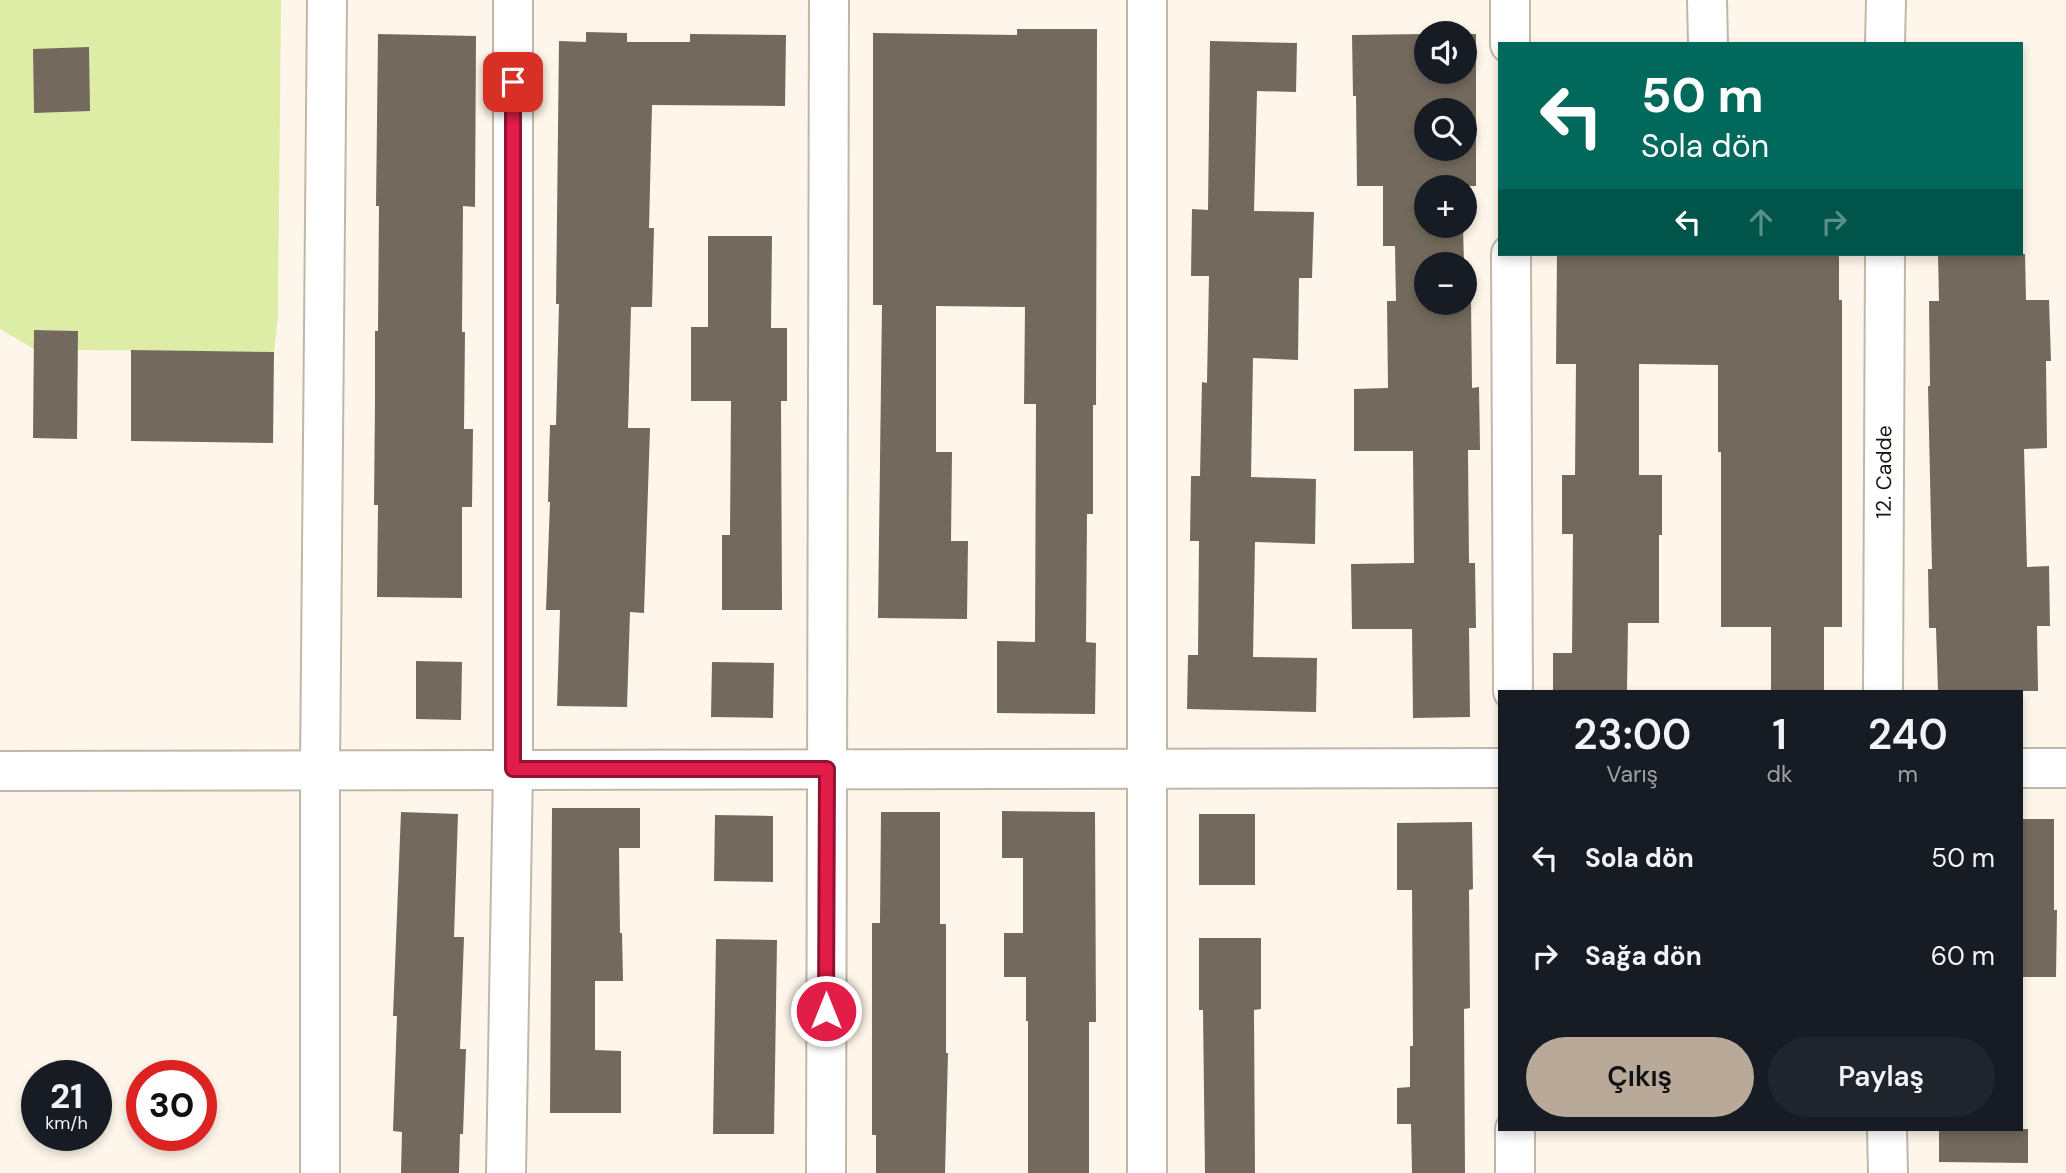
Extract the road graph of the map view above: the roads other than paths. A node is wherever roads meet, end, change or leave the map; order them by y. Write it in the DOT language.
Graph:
graph roads {
  1 [pos="327,0"];
  2 [pos="513,0"];
  3 [pos="829,0"];
  4 [pos="1147,0"];
  5 [pos="1510,0"];
  6 [pos="1707,0"];
  7 [pos="1885,0"];
  8 [pos="1510,42"];
  9 [pos="1708,42"];
  10 [pos="1885,42"];
  11 [pos="1511,256"];
  12 [pos="1885,256"];
  13 [pos="1513,690"];
  14 [pos="1883,690"];
  15 [pos="1147,767"];
  16 [pos="1498,768"];
  17 [pos="2023,768"];
  18 [pos="2066,768"];
  19 [pos="513,769"];
  20 [pos="827,769"];
  21 [pos="320,770"];
  22 [pos="0,771"];
  23 [pos="1515,1131"];
  24 [pos="1887,1131"];
  25 [pos="320,1173"];
  26 [pos="506,1173"];
  27 [pos="826,1173"];
  28 [pos="1147,1173"];
  29 [pos="1515,1173"];
  30 [pos="1888,1173"];
  1 -- 21 [label="street"];
  2 -- 19 [label="street"];
  3 -- 20 [label="street"];
  4 -- 15 [label="street"];
  5 -- 8 [label="street"];
  6 -- 9 [label="street"];
  7 -- 10 [label="street"];
  11 -- 13 [label="street"];
  12 -- 14 [label="street, 12. Cadde"];
  15 -- 16 [label="street"];
  15 -- 20 [label="street"];
  15 -- 28 [label="street"];
  17 -- 18 [label="street"];
  19 -- 20 [label="street"];
  19 -- 21 [label="street"];
  19 -- 26 [label="street"];
  20 -- 27 [label="street"];
  21 -- 22 [label="street"];
  21 -- 25 [label="street"];
  23 -- 29 [label="street"];
  24 -- 30 [label="street"];
}
